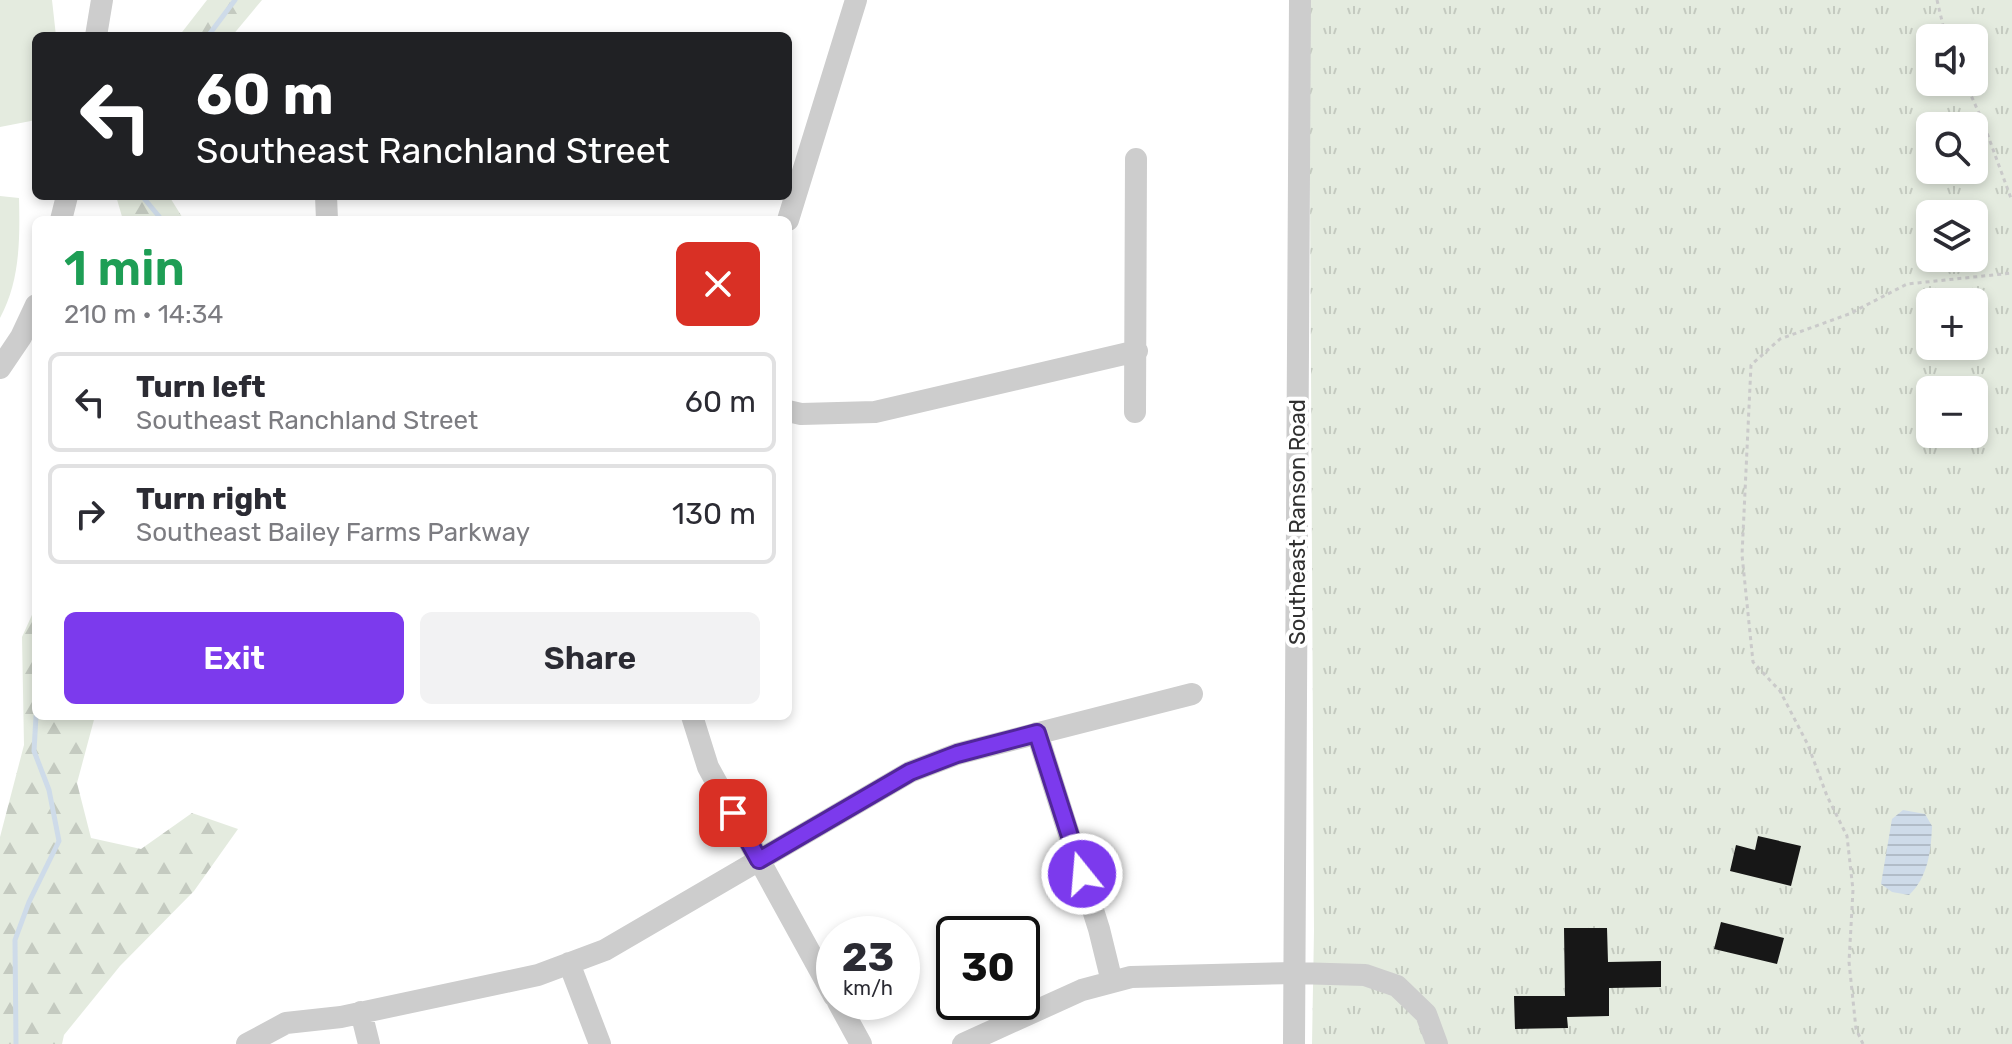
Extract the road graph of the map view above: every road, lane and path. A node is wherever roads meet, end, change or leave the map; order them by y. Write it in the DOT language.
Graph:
graph roads {
  1 [pos="102,0"];
  2 [pos="856,0"];
  3 [pos="1300,0"];
  4 [pos="1937,0"];
  5 [pos="1943,24"];
  6 [pos="97,32"];
  7 [pos="1971,96"];
  8 [pos="1136,159"];
  9 [pos="2012,201"];
  10 [pos="789,216"];
  11 [pos="2012,273"];
  12 [pos="32,314"];
  13 [pos="1137,351"];
  14 [pos="0,368"];
  15 [pos="792,412"];
  16 [pos="1135,412"];
  17 [pos="1192,694"];
  18 [pos="693,720"];
  19 [pos="1037,733"];
  20 [pos="759,860"];
  21 [pos="569,963"];
  22 [pos="816,963"];
  23 [pos="1295,973"];
  24 [pos="1112,982"];
  25 [pos="361,1012"];
  26 [pos="848,1020"];
  27 [pos="247,1044"];
  28 [pos="369,1044"];
  29 [pos="600,1044"];
  30 [pos="861,1044"];
  31 [pos="963,1044"];
  32 [pos="1294,1044"];
  33 [pos="1437,1044"];
  34 [pos="1863,1044"];
  1 -- 6 [label="street"];
  2 -- 10 [label="street"];
  3 -- 23 [label="street, Southeast Ranson Road"];
  4 -- 5 [label="path"];
  7 -- 9 [label="path"];
  8 -- 13 [label="street"];
  11 -- 34 [label="path"];
  12 -- 14 [label="street"];
  13 -- 15 [label="street"];
  13 -- 16 [label="street"];
  17 -- 19 [label="street"];
  18 -- 20 [label="street"];
  19 -- 20 [label="street"];
  19 -- 24 [label="street"];
  20 -- 21 [label="street"];
  20 -- 22 [label="street"];
  21 -- 25 [label="street"];
  21 -- 29 [label="street"];
  23 -- 24 [label="street"];
  23 -- 32 [label="street, Southeast Ranson Road"];
  23 -- 33 [label="street"];
  24 -- 31 [label="street"];
  25 -- 27 [label="street"];
  25 -- 28 [label="street"];
  26 -- 30 [label="street"];
}
